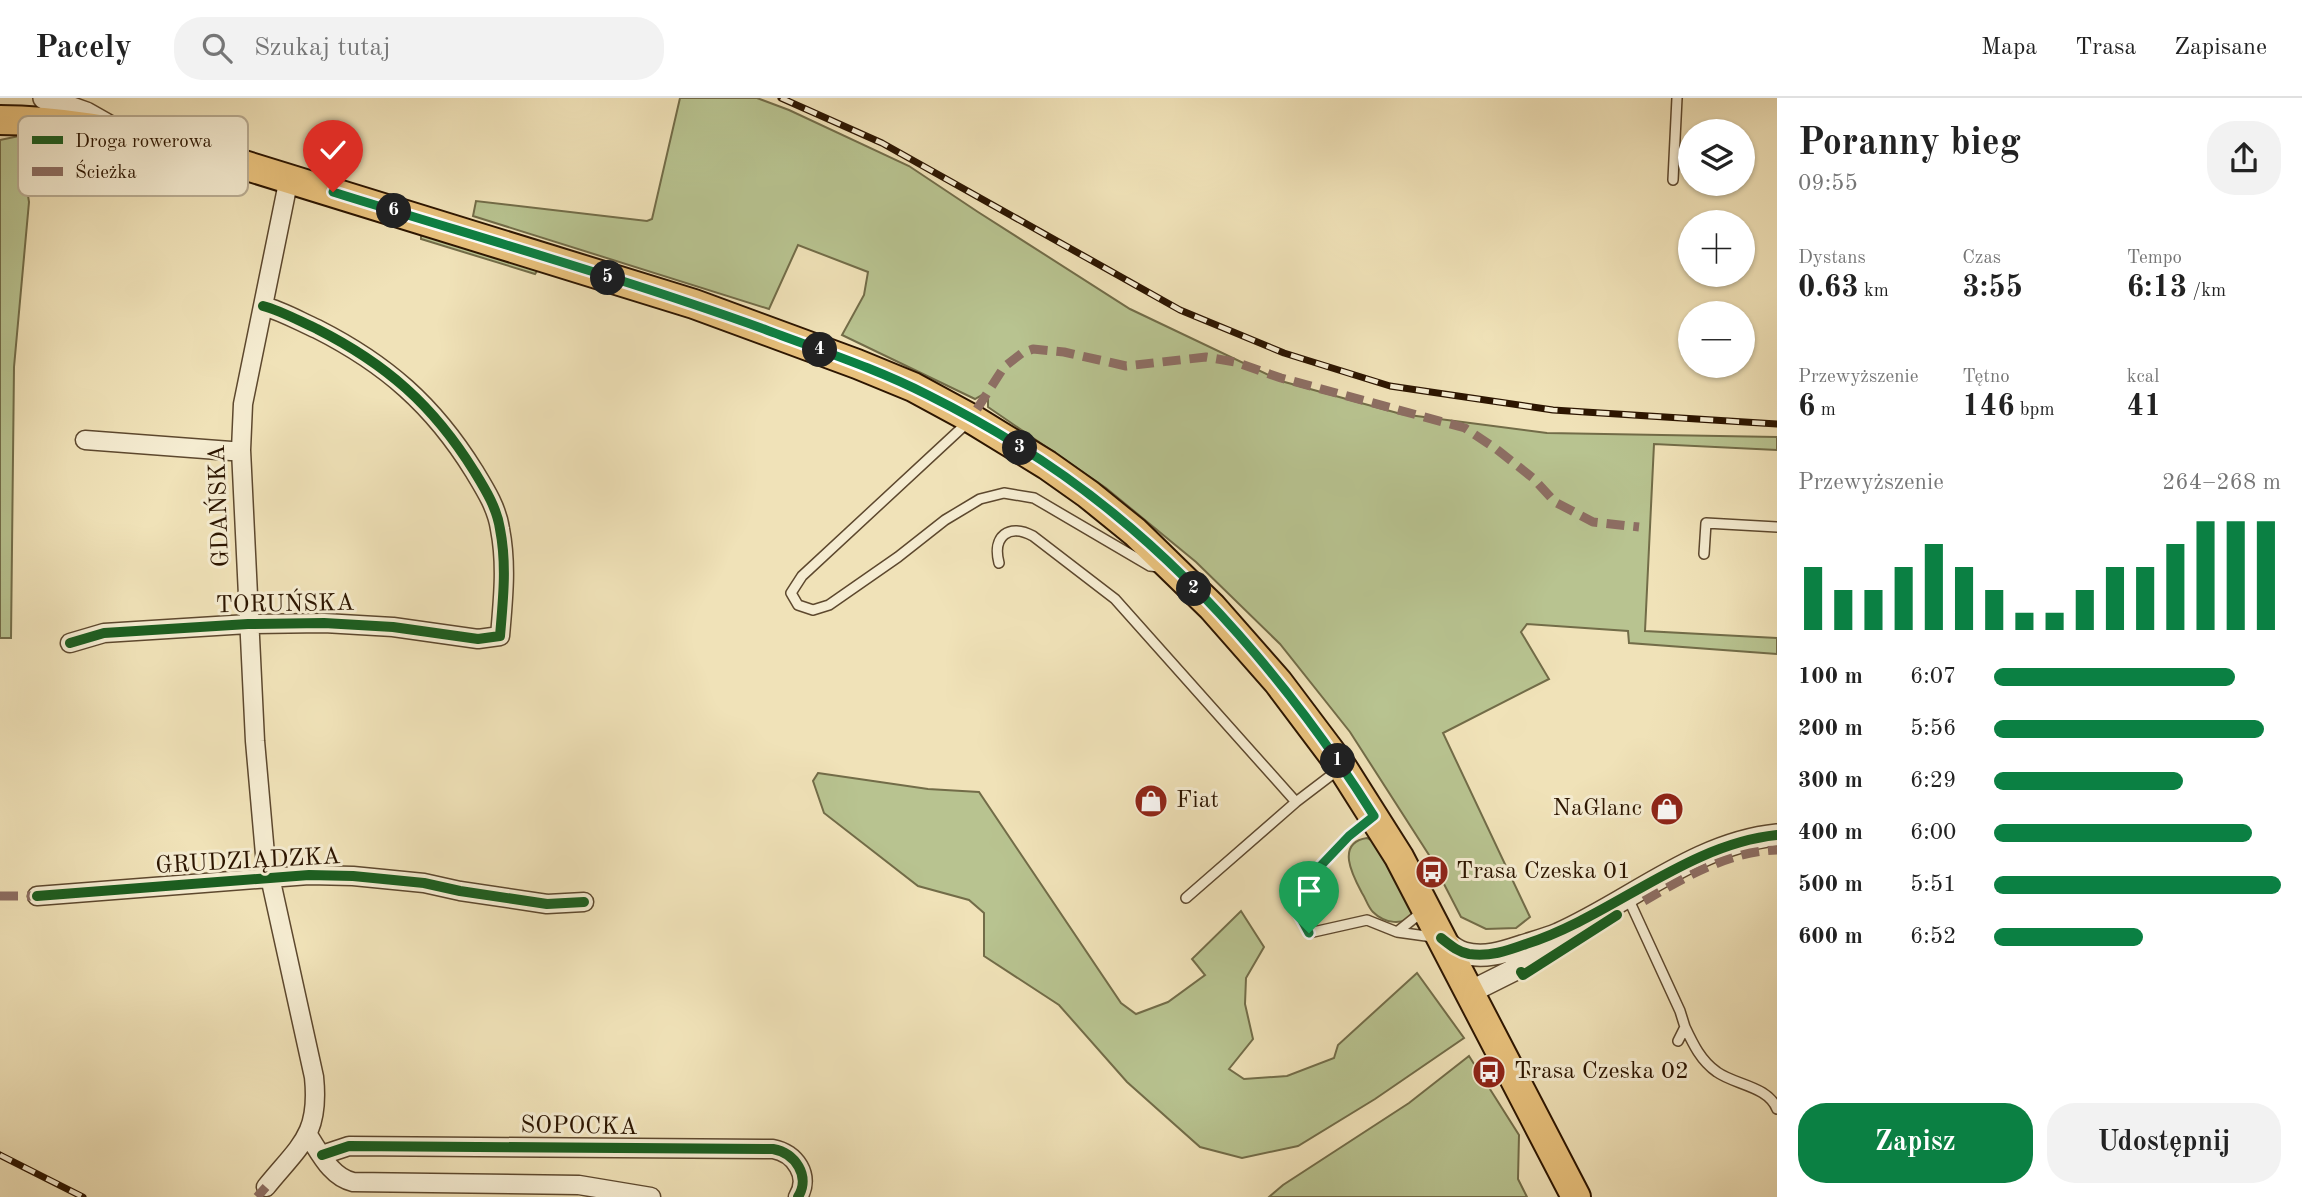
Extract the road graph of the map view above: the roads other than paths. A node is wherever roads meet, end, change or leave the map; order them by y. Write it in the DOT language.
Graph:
graph roads {
  1 [pos="44,98"];
  2 [pos="1677,98"];
  3 [pos="91,116"];
  4 [pos="0,120"];
  5 [pos="18,121"];
  6 [pos="248,166"];
  7 [pos="289,178"];
  8 [pos="1673,180"];
  9 [pos="263,306"];
  10 [pos="975,414"];
  11 [pos="85,440"];
  12 [pos="241,450"];
  13 [pos="1777,527"];
  14 [pos="1704,554"];
  15 [pos="999,563"];
  16 [pos="1175,569"];
  17 [pos="248,624"];
  18 [pos="70,643"];
  19 [pos="1342,767"];
  20 [pos="1296,802"];
  21 [pos="1374,816"];
  22 [pos="1777,835"];
  23 [pos="269,877"];
  24 [pos="37,896"];
  25 [pos="1627,896"];
  26 [pos="1186,898"];
  27 [pos="584,902"];
  28 [pos="1426,908"];
  29 [pos="1397,932"];
  30 [pos="1557,934"];
  31 [pos="1441,938"];
  32 [pos="1509,951"];
  33 [pos="1469,992"];
  34 [pos="1685,1027"];
  35 [pos="1678,1041"];
  36 [pos="1777,1109"];
  37 [pos="308,1135"];
  38 [pos="321,1155"];
  39 [pos="266,1186"];
  40 [pos="651,1197"];
  41 [pos="798,1197"];
  42 [pos="1576,1197"];
  1 -- 3 [label="street"];
  2 -- 8 [label="lane"];
  4 -- 5 [label="main road"];
  6 -- 7 [label="main road"];
  7 -- 9 [label="street, GDAŃSKA"];
  7 -- 10 [label="main road"];
  9 -- 12 [label="street, GDAŃSKA"];
  9 -- 17 [label="street, TORUŃSKA"];
  10 -- 16 [label="main road"];
  10 -- 16 [label="lane"];
  11 -- 12 [label="street"];
  12 -- 17 [label="street, GDAŃSKA"];
  13 -- 14 [label="lane"];
  15 -- 20 [label="lane"];
  16 -- 19 [label="main road"];
  17 -- 18 [label="street, TORUŃSKA"];
  17 -- 23 [label="street, GDAŃSKA"];
  19 -- 20 [label="lane"];
  19 -- 21 [label="main road"];
  20 -- 26 [label="lane"];
  21 -- 28 [label="main road"];
  21 -- 29 [label="lane"];
  22 -- 25 [label="street"];
  23 -- 24 [label="street, GRUDZIĄDZKA"];
  23 -- 27 [label="street, GRUDZIĄDZKA"];
  23 -- 37 [label="street, GDAŃSKA"];
  25 -- 30 [label="street"];
  25 -- 34 [label="lane"];
  28 -- 29 [label="lane"];
  28 -- 31 [label="main road"];
  29 -- 31 [label="lane"];
  30 -- 32 [label="street"];
  30 -- 33 [label="street"];
  31 -- 32 [label="street"];
  31 -- 33 [label="main road"];
  32 -- 33 [label="street"];
  33 -- 42 [label="main road"];
  34 -- 35 [label="lane"];
  34 -- 36 [label="lane"];
  37 -- 38 [label="street"];
  37 -- 39 [label="street, GDAŃSKA"];
  38 -- 40 [label="street"];
  38 -- 41 [label="street, SOPOCKA"];
}
